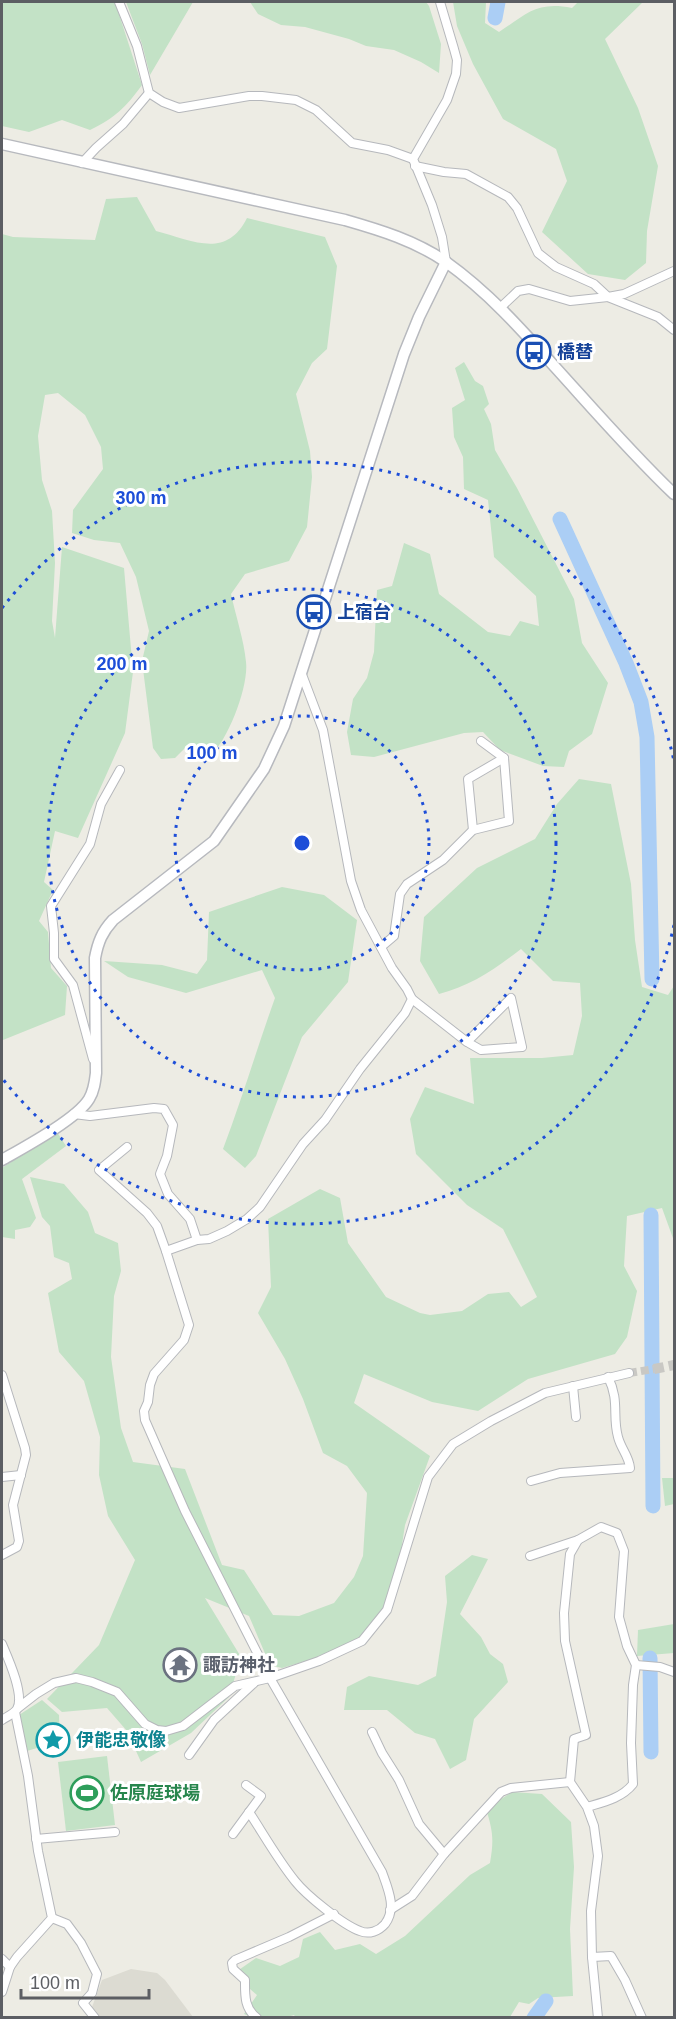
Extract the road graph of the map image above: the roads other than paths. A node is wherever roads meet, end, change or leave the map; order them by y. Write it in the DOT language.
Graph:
graph roads {
  1 [pos="119,2"];
  2 [pos="440,2"];
  3 [pos="149,93"];
  4 [pos="2,144"];
  5 [pos="414,162"];
  6 [pos="82,163"];
  7 [pos="446,262"];
  8 [pos="675,271"];
  9 [pos="608,297"];
  10 [pos="500,308"];
  11 [pos="675,330"];
  12 [pos="675,494"];
  13 [pos="301,672"];
  14 [pos="481,741"];
  15 [pos="504,758"];
  16 [pos="120,770"];
  17 [pos="473,830"];
  18 [pos="381,947"];
  19 [pos="412,999"];
  20 [pos="467,1042"];
  21 [pos="96,1072"];
  22 [pos="74,1114"];
  23 [pos="127,1147"];
  24 [pos="2,1160"];
  25 [pos="197,1240"];
  26 [pos="166,1251"];
  27 [pos="629,1373"];
  28 [pos="2,1375"];
  29 [pos="608,1377"];
  30 [pos="573,1386"];
  31 [pos="576,1417"];
  32 [pos="21,1475"];
  33 [pos="2,1477"];
  34 [pos="531,1481"];
  35 [pos="578,1540"];
  36 [pos="2,1555"];
  37 [pos="530,1556"];
  38 [pos="2,1644"];
  39 [pos="639,1665"];
  40 [pos="675,1672"];
  41 [pos="270,1678"];
  42 [pos="257,1680"];
  43 [pos="16,1710"];
  44 [pos="2,1720"];
  45 [pos="372,1732"];
  46 [pos="189,1755"];
  47 [pos="570,1782"];
  48 [pos="246,1785"];
  49 [pos="587,1807"];
  50 [pos="249,1812"];
  51 [pos="115,1832"];
  52 [pos="233,1834"];
  53 [pos="36,1839"];
  54 [pos="444,1854"];
  55 [pos="390,1910"];
  56 [pos="334,1914"];
  57 [pos="52,1918"];
  58 [pos="592,1957"];
  59 [pos="2,1959"];
  60 [pos="10,1967"];
  61 [pos="2,1992"];
  62 [pos="95,2018"];
  63 [pos="256,2018"];
  64 [pos="598,2018"];
  65 [pos="642,2018"];
  1 -- 3 [label="street"];
  2 -- 5 [label="street"];
  3 -- 5 [label="street"];
  3 -- 6 [label="street"];
  4 -- 6 [label="street"];
  5 -- 7 [label="street"];
  5 -- 9 [label="street"];
  6 -- 7 [label="street"];
  7 -- 10 [label="street"];
  7 -- 13 [label="street"];
  8 -- 9 [label="street"];
  9 -- 10 [label="street"];
  9 -- 11 [label="street"];
  10 -- 12 [label="street"];
  13 -- 18 [label="street"];
  13 -- 21 [label="street"];
  14 -- 15 [label="street"];
  15 -- 17 [label="street"];
  15 -- 17 [label="street"];
  16 -- 21 [label="street"];
  17 -- 18 [label="street"];
  18 -- 19 [label="street"];
  19 -- 20 [label="street"];
  19 -- 25 [label="street"];
  20 -- 20 [label="street"];
  21 -- 22 [label="street"];
  22 -- 24 [label="street"];
  22 -- 25 [label="street"];
  23 -- 26 [label="street"];
  25 -- 26 [label="street"];
  26 -- 41 [label="street"];
  27 -- 29 [label="street"];
  28 -- 32 [label="street"];
  29 -- 30 [label="street"];
  29 -- 34 [label="street"];
  30 -- 31 [label="street"];
  30 -- 41 [label="street"];
  32 -- 33 [label="street"];
  32 -- 36 [label="street"];
  35 -- 37 [label="street"];
  35 -- 39 [label="street"];
  35 -- 47 [label="street"];
  38 -- 43 [label="street"];
  39 -- 40 [label="street"];
  39 -- 49 [label="street"];
  41 -- 42 [label="street"];
  41 -- 55 [label="street"];
  42 -- 43 [label="street"];
  42 -- 46 [label="street"];
  43 -- 44 [label="street"];
  43 -- 53 [label="street"];
  45 -- 54 [label="street"];
  47 -- 49 [label="street"];
  47 -- 54 [label="street"];
  48 -- 50 [label="street"];
  49 -- 58 [label="street"];
  50 -- 52 [label="street"];
  50 -- 56 [label="street"];
  51 -- 53 [label="street"];
  53 -- 57 [label="street"];
  54 -- 55 [label="street"];
  55 -- 56 [label="street"];
  56 -- 63 [label="street"];
  57 -- 60 [label="street"];
  57 -- 62 [label="street"];
  58 -- 64 [label="street"];
  58 -- 65 [label="street"];
  59 -- 60 [label="street"];
  60 -- 61 [label="street"];
}
